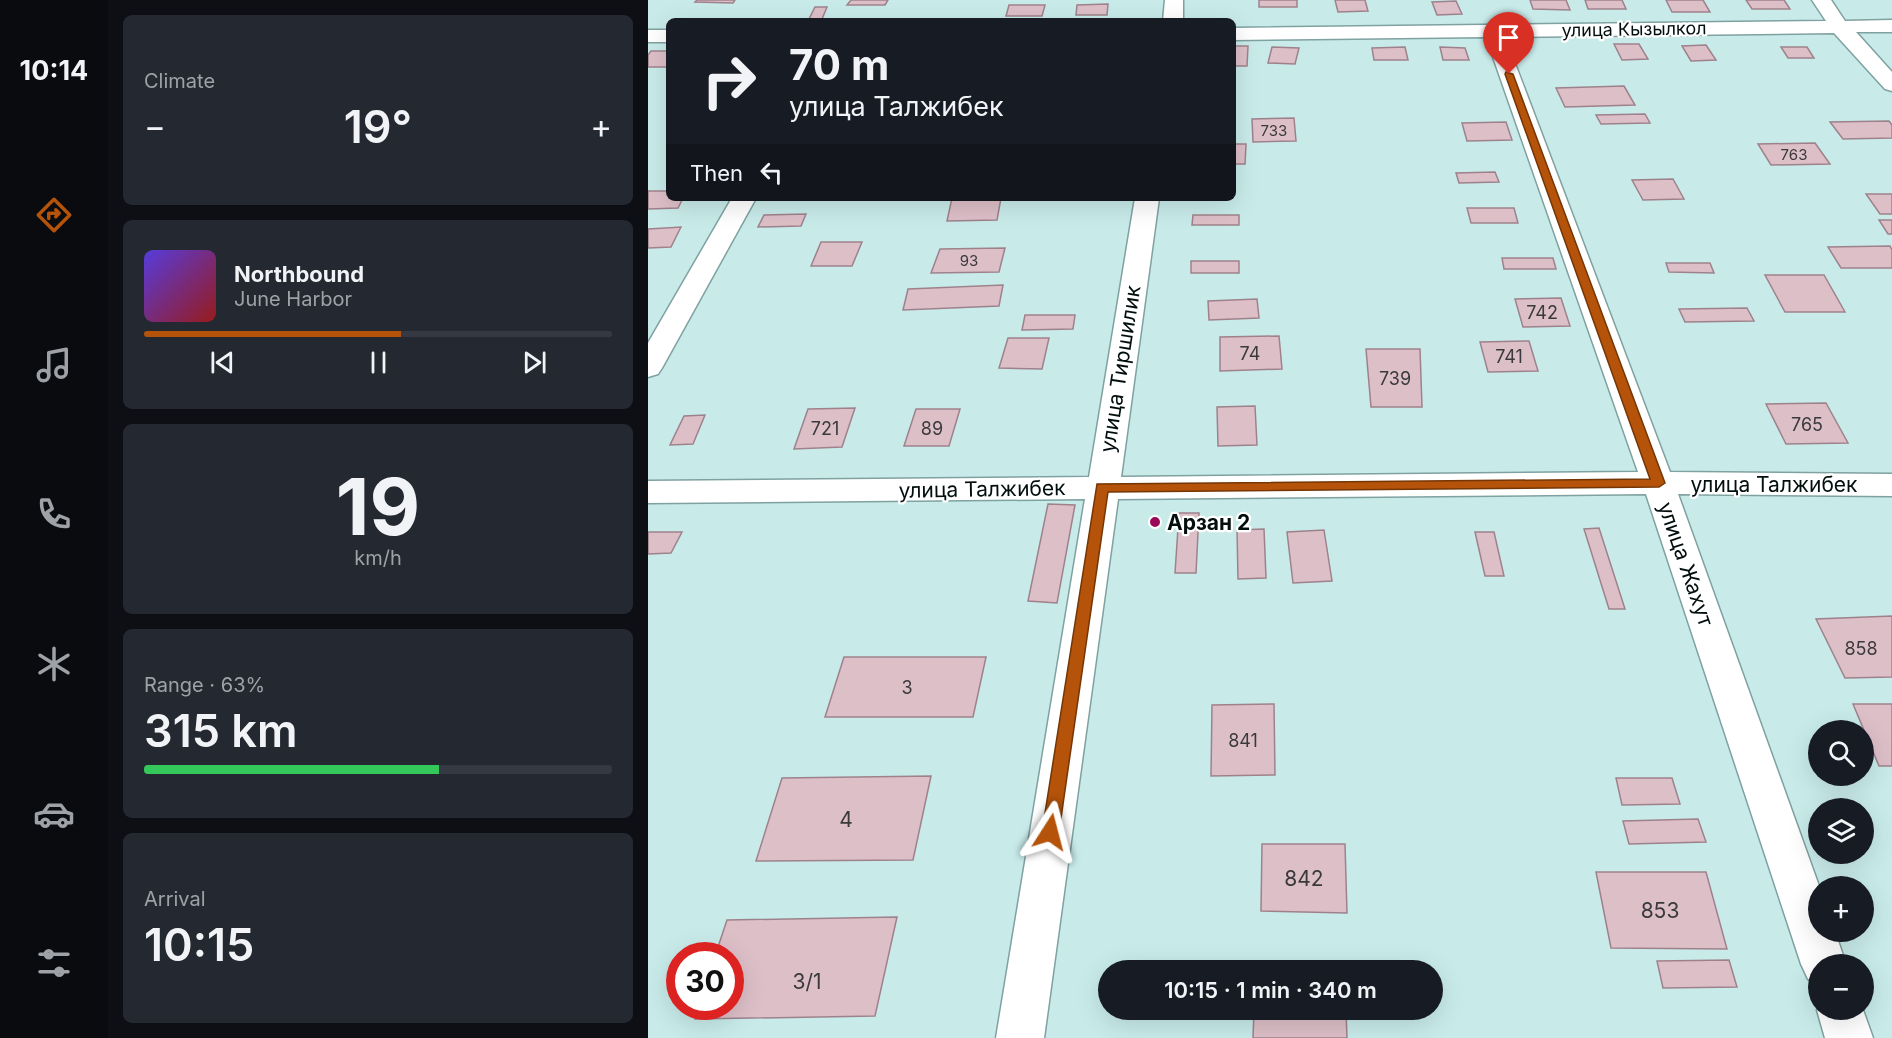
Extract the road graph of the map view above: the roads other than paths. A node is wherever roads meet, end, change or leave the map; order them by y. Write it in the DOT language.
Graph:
graph roads {
  1 [pos="1174,0"];
  2 [pos="1821,0"];
  3 [pos="1173,18"];
  4 [pos="1892,26"];
  5 [pos="1840,27"];
  6 [pos="1493,30"];
  7 [pos="1236,34"];
  8 [pos="648,36"];
  9 [pos="666,36"];
  10 [pos="1884,65"];
  11 [pos="1892,85"];
  12 [pos="742,201"];
  13 [pos="1147,201"];
  14 [pos="648,368"];
  15 [pos="1659,483"];
  16 [pos="1892,485"];
  17 [pos="1102,488"];
  18 [pos="648,492"];
  19 [pos="1821,954"];
  20 [pos="1843,1020"];
  21 [pos="1020,1038"];
  22 [pos="1849,1038"];
  1 -- 3 [label="street"];
  2 -- 5 [label="street"];
  4 -- 5 [label="street, улица Кызылкол"];
  5 -- 6 [label="street, улица Кызылкол"];
  5 -- 10 [label="street"];
  6 -- 7 [label="street, улица Кызылкол"];
  6 -- 15 [label="street, улица Жахут"];
  8 -- 9 [label="street"];
  10 -- 11 [label="street"];
  12 -- 14 [label="street"];
  13 -- 17 [label="street, улица Тиршилик"];
  15 -- 16 [label="street, улица Талжибек"];
  15 -- 17 [label="street, улица Талжибек"];
  15 -- 19 [label="street, улица Жахут"];
  17 -- 18 [label="street, улица Талжибек"];
  17 -- 21 [label="street, улица Тиршилик"];
  20 -- 22 [label="street"];
}
